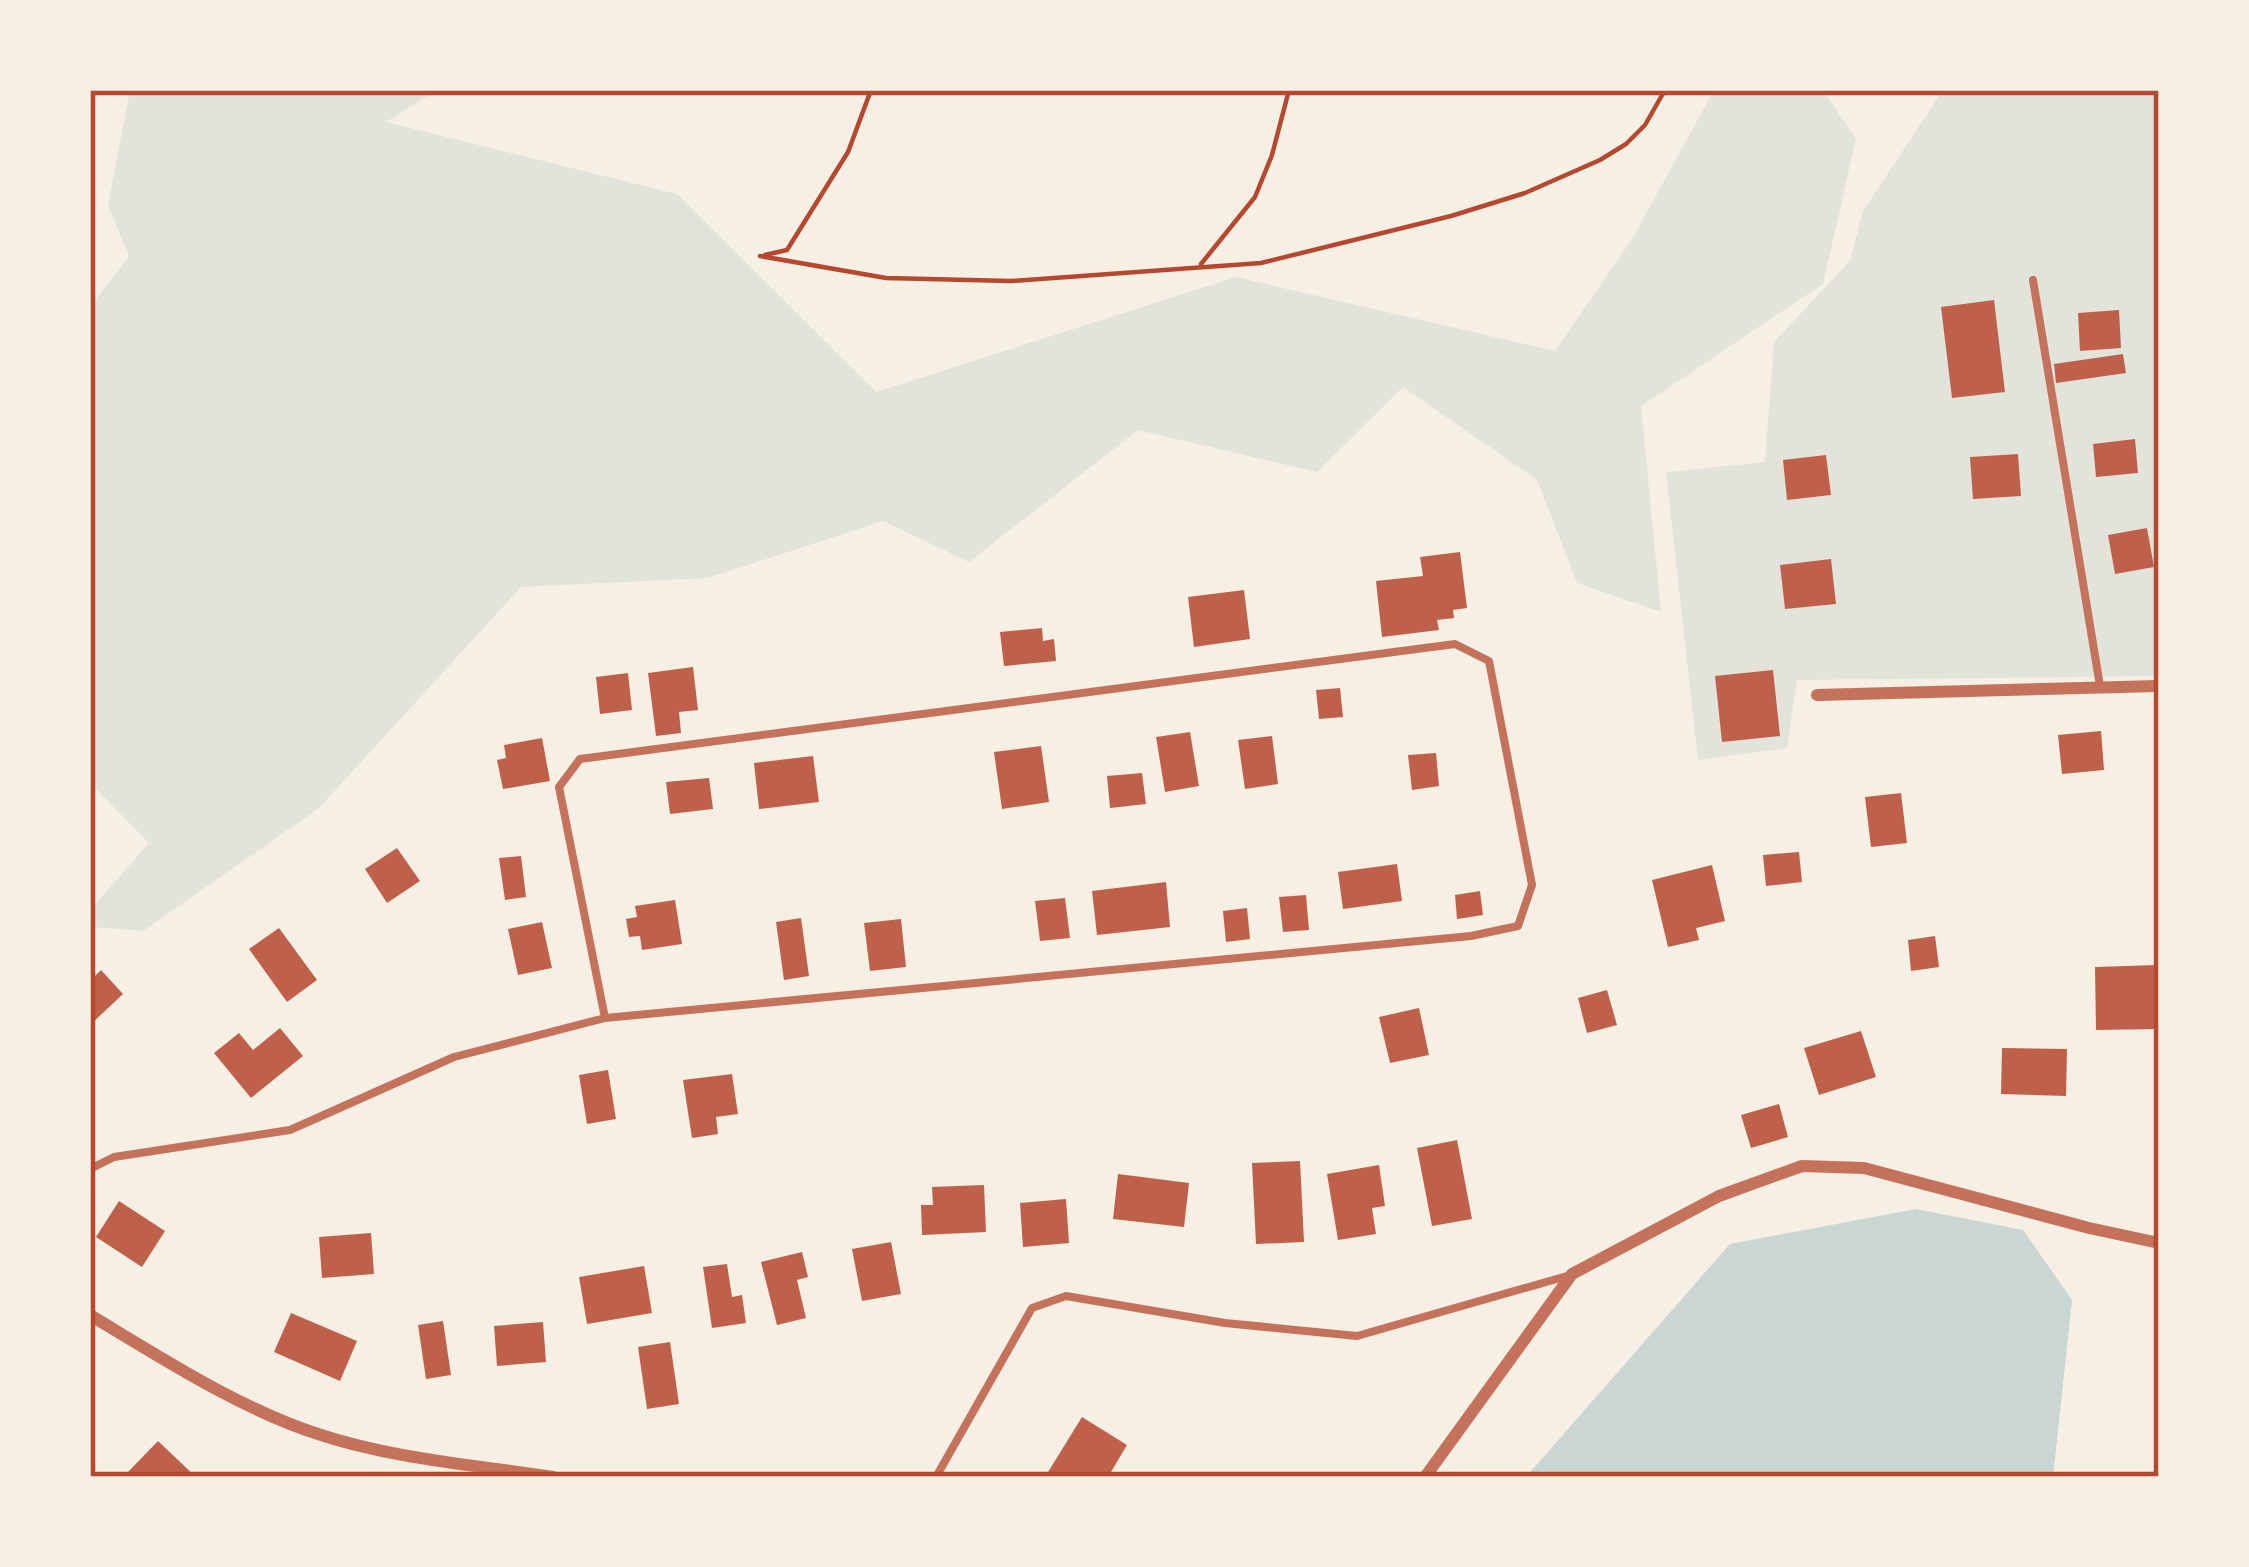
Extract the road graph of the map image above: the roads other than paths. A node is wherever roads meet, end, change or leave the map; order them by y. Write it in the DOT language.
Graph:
graph roads {
  1 [pos="2033,280"];
  2 [pos="2100,686"];
  3 [pos="2159,686"];
  4 [pos="1817,694"];
  5 [pos="604,1018"];
  6 [pos="90,1169"];
  7 [pos="2159,1243"];
  8 [pos="1572,1274"];
  9 [pos="90,1315"];
  10 [pos="553,1477"];
  11 [pos="936,1477"];
  12 [pos="1425,1477"];
  1 -- 2 [label="lane"];
  2 -- 3 [label="street"];
  2 -- 4 [label="street"];
  5 -- 5 [label="lane"];
  5 -- 6 [label="lane"];
  7 -- 8 [label="street"];
  8 -- 11 [label="lane"];
  8 -- 12 [label="street"];
  9 -- 10 [label="street"];
}
